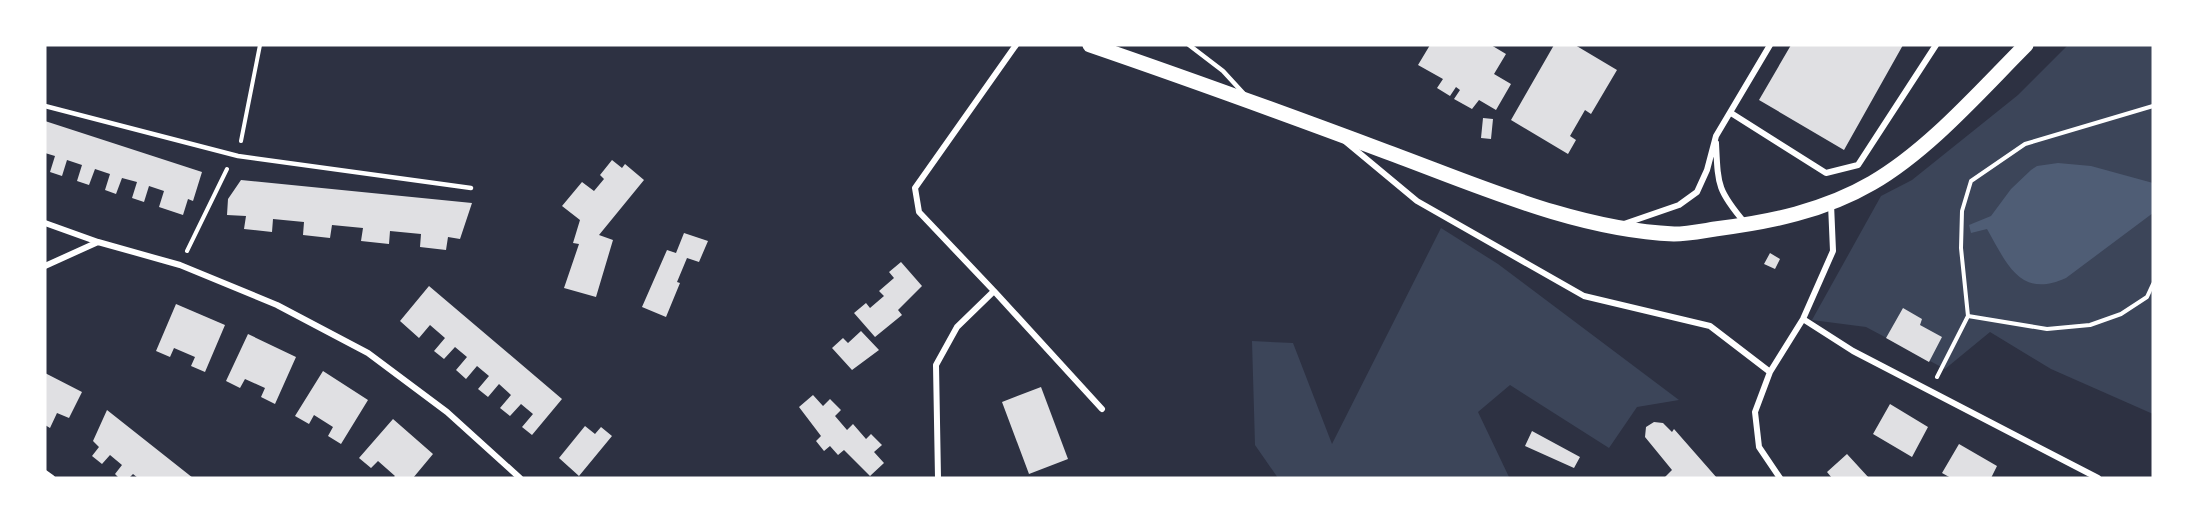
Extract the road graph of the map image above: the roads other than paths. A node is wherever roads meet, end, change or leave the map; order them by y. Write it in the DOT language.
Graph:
graph roads {
  1 [pos="1016,45"];
  2 [pos="1089,45"];
  3 [pos="1189,45"];
  4 [pos="1770,45"];
  5 [pos="1936,45"];
  6 [pos="2026,45"];
  7 [pos="1251,101"];
  8 [pos="45,106"];
  9 [pos="1731,113"];
  10 [pos="1334,132"];
  11 [pos="1716,136"];
  12 [pos="471,188"];
  13 [pos="1831,203"];
  14 [pos="45,223"];
  15 [pos="1747,225"];
  16 [pos="1614,227"];
  17 [pos="98,242"];
  18 [pos="45,266"];
  19 [pos="994,291"];
  20 [pos="1803,319"];
  21 [pos="1770,372"];
  22 [pos="1102,409"];
  23 [pos="45,473"];
  24 [pos="52,478"];
  25 [pos="520,478"];
  26 [pos="938,478"];
  27 [pos="1780,478"];
  28 [pos="2098,478"];
  1 -- 19 [label="street"];
  2 -- 7 [label="main road"];
  3 -- 7 [label="lane"];
  4 -- 9 [label="street"];
  5 -- 9 [label="street"];
  6 -- 13 [label="main road"];
  7 -- 10 [label="main road"];
  8 -- 12 [label="lane"];
  9 -- 11 [label="street"];
  10 -- 16 [label="main road"];
  10 -- 21 [label="street"];
  11 -- 15 [label="street"];
  11 -- 16 [label="street"];
  13 -- 15 [label="main road"];
  13 -- 20 [label="street"];
  14 -- 17 [label="street"];
  15 -- 16 [label="main road"];
  17 -- 18 [label="street"];
  17 -- 25 [label="street"];
  19 -- 22 [label="street"];
  19 -- 26 [label="street"];
  20 -- 21 [label="street"];
  20 -- 28 [label="street"];
  21 -- 27 [label="street"];
  23 -- 24 [label="street"];
}
